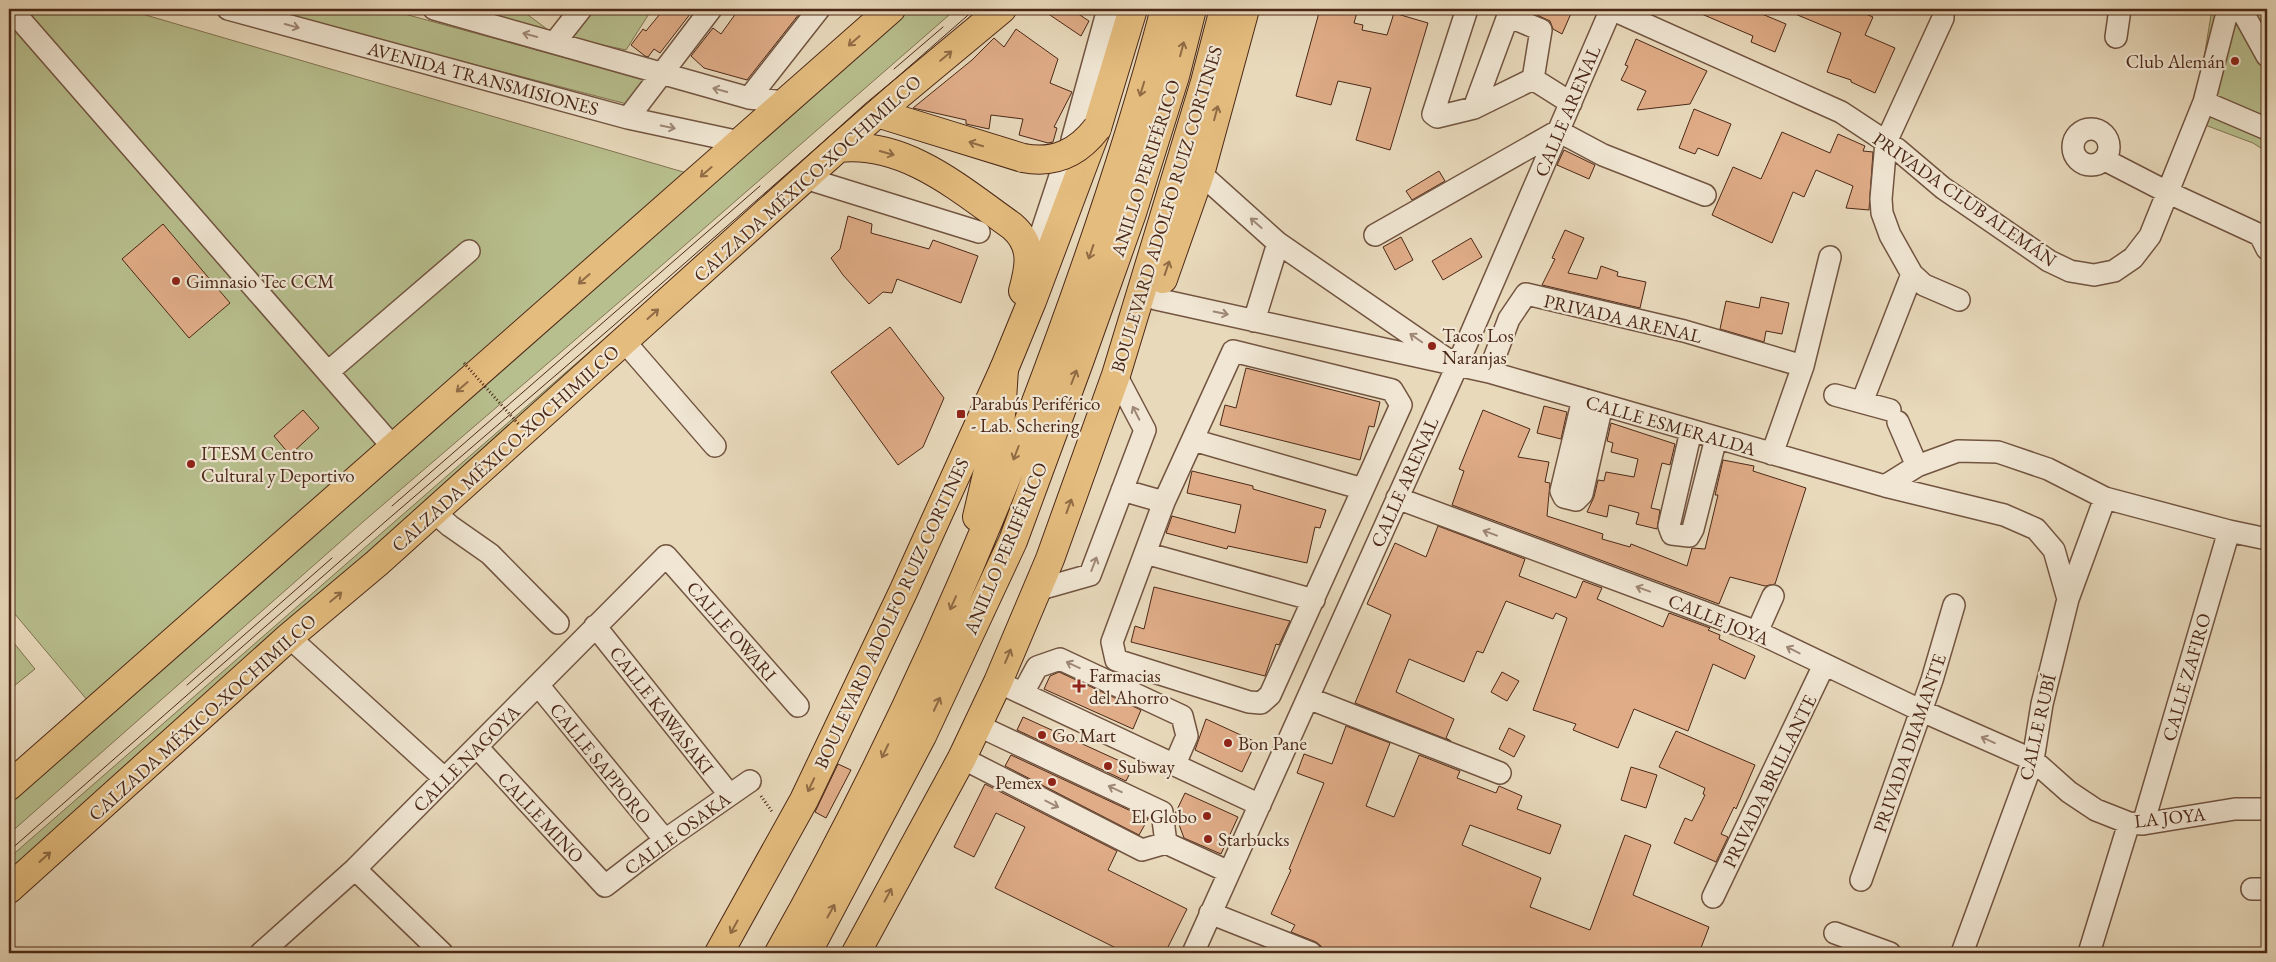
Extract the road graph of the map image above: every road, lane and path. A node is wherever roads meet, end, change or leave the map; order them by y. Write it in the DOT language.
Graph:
graph roads {
  1 [pos="11,9"];
  2 [pos="228,9"];
  3 [pos="434,9"];
  4 [pos="581,9"];
  5 [pos="711,9"];
  6 [pos="819,9"];
  7 [pos="891,9"];
  8 [pos="1002,9"];
  9 [pos="1108,9"];
  10 [pos="1133,9"];
  11 [pos="1165,9"];
  12 [pos="1192,9"];
  13 [pos="1224,9"];
  14 [pos="1245,9"];
  15 [pos="1467,9"];
  16 [pos="1611,9"];
  17 [pos="1944,9"];
  18 [pos="2120,9"];
  19 [pos="2228,9"];
  20 [pos="2241,9"];
  21 [pos="1510,13"];
  22 [pos="2116,37"];
  23 [pos="555,42"];
  24 [pos="2267,56"];
  25 [pos="660,74"];
  26 [pos="1533,79"];
  27 [pos="749,98"];
  28 [pos="785,102"];
  29 [pos="1571,102"];
  30 [pos="2204,102"];
  31 [pos="1474,108"];
  32 [pos="877,114"];
  33 [pos="628,118"];
  34 [pos="1096,128"];
  35 [pos="2267,130"];
  36 [pos="1558,131"];
  37 [pos="1072,140"];
  38 [pos="740,142"];
  39 [pos="1886,142"];
  40 [pos="839,148"];
  41 [pos="2105,160"];
  42 [pos="1191,165"];
  43 [pos="1062,170"];
  44 [pos="805,178"];
  45 [pos="2166,192"];
  46 [pos="1705,195"];
  47 [pos="979,232"];
  48 [pos="1375,236"];
  49 [pos="1278,243"];
  50 [pos="2267,249"];
  51 [pos="469,251"];
  52 [pos="1830,257"];
  53 [pos="1029,269"];
  54 [pos="1912,274"];
  55 [pos="1156,299"];
  56 [pos="1959,300"];
  57 [pos="1254,320"];
  58 [pos="624,342"];
  59 [pos="1016,342"];
  60 [pos="464,362"];
  61 [pos="1456,366"];
  62 [pos="1803,366"];
  63 [pos="1004,369"];
  64 [pos="328,372"];
  65 [pos="1489,372"];
  66 [pos="1116,375"];
  67 [pos="1835,395"];
  68 [pos="1862,402"];
  69 [pos="1691,431"];
  70 [pos="530,437"];
  71 [pos="1716,438"];
  72 [pos="1193,440"];
  73 [pos="715,446"];
  74 [pos="393,447"];
  75 [pos="1772,454"];
  76 [pos="1918,466"];
  77 [pos="1885,486"];
  78 [pos="1363,489"];
  79 [pos="1122,490"];
  80 [pos="1397,498"];
  81 [pos="2105,498"];
  82 [pos="1164,502"];
  83 [pos="434,512"];
  84 [pos="2229,531"];
  85 [pos="2267,539"];
  86 [pos="1145,553"];
  87 [pos="666,556"];
  88 [pos="970,566"];
  89 [pos="1037,590"];
  90 [pos="1773,596"];
  91 [pos="2068,599"];
  92 [pos="1314,600"];
  93 [pos="1954,605"];
  94 [pos="558,623"];
  95 [pos="595,626"];
  96 [pos="1757,632"];
  97 [pos="289,637"];
  98 [pos="1824,665"];
  99 [pos="998,682"];
  100 [pos="538,685"];
  101 [pos="1023,693"];
  102 [pos="1308,698"];
  103 [pos="798,706"];
  104 [pos="1922,711"];
  105 [pos="977,725"];
  106 [pos="477,747"];
  107 [pos="962,758"];
  108 [pos="2033,760"];
  109 [pos="1175,764"];
  110 [pos="1500,773"];
  111 [pos="445,779"];
  112 [pos="750,781"];
  113 [pos="9,786"];
  114 [pos="729,794"];
  115 [pos="1260,805"];
  116 [pos="2267,809"];
  117 [pos="2136,823"];
  118 [pos="787,832"];
  119 [pos="665,840"];
  120 [pos="1166,843"];
  121 [pos="355,869"];
  122 [pos="1229,872"];
  123 [pos="1861,880"];
  124 [pos="605,886"];
  125 [pos="9,889"];
  126 [pos="1713,897"];
  127 [pos="1210,914"];
  128 [pos="1835,933"];
  129 [pos="437,951"];
  130 [pos="261,953"];
  131 [pos="719,953"];
  132 [pos="779,953"];
  133 [pos="807,953"];
  134 [pos="856,953"];
  135 [pos="1193,953"];
  136 [pos="1311,953"];
  137 [pos="1890,953"];
  138 [pos="1962,953"];
  139 [pos="2089,953"];
  1 -- 64 [label="street"];
  2 -- 33 [label="street, AVENIDA TRANSMISIONES, one-way"];
  23 -- 3 [label="street, one-way"];
  4 -- 23 [label="street"];
  5 -- 25 [label="street"];
  6 -- 27 [label="street"];
  7 -- 28 [label="main road, one-way"];
  32 -- 8 [label="main road, CALZADA MÉXICO-XOCHIMILCO, one-way"];
  9 -- 37 [label="street"];
  10 -- 34 [label="main road, BOULEVARD ADOLFO RUIZ CORTINES"];
  11 -- 88 [label="main road, ANILLO PERIFÉRICO, one-way"];
  133 -- 12 [label="main road, ANILLO PERIFÉRICO, one-way"];
  13 -- 42 [label="main road, BOULEVARD ADOLFO RUIZ CORTINES"];
  42 -- 14 [label="main road, one-way"];
  15 -- 31 [label="street"];
  16 -- 29 [label="street, CALLE ARENAL"];
  16 -- 39 [label="street, PRIVADA CLUB ALEMÁN"];
  17 -- 39 [label="street"];
  18 -- 22 [label="street"];
  19 -- 30 [label="street, PRIVADA CLUB ALEMÁN"];
  20 -- 24 [label="street"];
  21 -- 26 [label="street"];
  21 -- 31 [label="street"];
  23 -- 25 [label="street"];
  27 -- 25 [label="street, one-way"];
  25 -- 33 [label="street"];
  26 -- 29 [label="street"];
  26 -- 31 [label="street"];
  27 -- 28 [label="street"];
  28 -- 38 [label="main road"];
  29 -- 36 [label="street, CALLE ARENAL"];
  30 -- 35 [label="street"];
  30 -- 45 [label="street, PRIVADA CLUB ALEMÁN"];
  34 -- 32 [label="main road, one-way, bridge"];
  32 -- 40 [label="main road, CALZADA MÉXICO-XOCHIMILCO"];
  33 -- 38 [label="street, AVENIDA TRANSMISIONES, one-way"];
  34 -- 59 [label="main road, BOULEVARD ADOLFO RUIZ CORTINES, bridge"];
  36 -- 46 [label="street"];
  36 -- 48 [label="street"];
  36 -- 61 [label="street, CALLE ARENAL"];
  38 -- 74 [label="main road, one-way"];
  39 -- 45 [label="street, PRIVADA CLUB ALEMÁN"];
  39 -- 54 [label="street"];
  40 -- 44 [label="main road, CALZADA MÉXICO-XOCHIMILCO"];
  40 -- 53 [label="main road, one-way"];
  41 -- 45 [label="street"];
  49 -- 42 [label="street, CALLE ESMERALDA, one-way"];
  55 -- 42 [label="main road, one-way"];
  42 -- 66 [label="main road, BOULEVARD ADOLFO RUIZ CORTINES"];
  43 -- 53 [label="street"];
  44 -- 47 [label="street"];
  58 -- 44 [label="main road, CALZADA MÉXICO-XOCHIMILCO, one-way"];
  45 -- 50 [label="street"];
  49 -- 57 [label="street"];
  61 -- 49 [label="street, CALLE ESMERALDA, one-way"];
  51 -- 64 [label="street"];
  52 -- 62 [label="street"];
  53 -- 59 [label="main road"];
  54 -- 56 [label="street"];
  54 -- 68 [label="street"];
  55 -- 57 [label="street, CALLE ESMERALDA, one-way"];
  55 -- 66 [label="main road"];
  57 -- 61 [label="street, CALLE ESMERALDA"];
  58 -- 73 [label="street"];
  58 -- 83 [label="main road, CALZADA MÉXICO-XOCHIMILCO"];
  59 -- 63 [label="main road, BOULEVARD ADOLFO RUIZ CORTINES"];
  60 -- 70 [label="path, bridge"];
  61 -- 65 [label="street, CALLE ESMERALDA"];
  61 -- 80 [label="street, CALLE ARENAL"];
  62 -- 65 [label="street, PRIVADA ARENAL"];
  62 -- 75 [label="street"];
  63 -- 88 [label="main road"];
  63 -- 118 [label="main road, BOULEVARD ADOLFO RUIZ CORTINES, one-way"];
  64 -- 74 [label="street"];
  65 -- 69 [label="street, CALLE ESMERALDA"];
  79 -- 66 [label="street, one-way"];
  89 -- 66 [label="main road, BOULEVARD ADOLFO RUIZ CORTINES, one-way"];
  67 -- 68 [label="street"];
  68 -- 76 [label="street"];
  69 -- 71 [label="street, CALLE ESMERALDA"];
  69 -- 71 [label="street"];
  71 -- 75 [label="street, CALLE ESMERALDA"];
  72 -- 78 [label="street"];
  72 -- 78 [label="street"];
  72 -- 82 [label="street"];
  74 -- 113 [label="main road"];
  75 -- 77 [label="street, CALLE ESMERALDA"];
  76 -- 77 [label="street"];
  76 -- 81 [label="street"];
  77 -- 91 [label="street, CALLE ESMERALDA"];
  78 -- 92 [label="street"];
  79 -- 82 [label="street"];
  89 -- 79 [label="street, one-way"];
  96 -- 80 [label="street, CALLE JOYA, one-way"];
  80 -- 102 [label="street, CALLE ARENAL"];
  81 -- 84 [label="street"];
  81 -- 91 [label="street, CALLE RUBÍ"];
  82 -- 86 [label="street"];
  83 -- 94 [label="street"];
  97 -- 83 [label="main road, CALZADA MÉXICO-XOCHIMILCO, one-way"];
  84 -- 85 [label="street"];
  84 -- 117 [label="street, CALLE ZAFIRO"];
  86 -- 92 [label="street"];
  86 -- 92 [label="street"];
  87 -- 95 [label="street, CALLE NAGOYA"];
  87 -- 103 [label="street, CALLE OWARI"];
  88 -- 132 [label="main road, ANILLO PERIFÉRICO, one-way"];
  99 -- 89 [label="main road, BOULEVARD ADOLFO RUIZ CORTINES, one-way"];
  90 -- 96 [label="street"];
  91 -- 108 [label="street, CALLE RUBÍ"];
  93 -- 104 [label="street, PRIVADA DIAMANTE"];
  95 -- 100 [label="street, CALLE NAGOYA"];
  95 -- 114 [label="street, CALLE KAWASAKI"];
  98 -- 96 [label="street, CALLE JOYA, one-way"];
  97 -- 111 [label="street"];
  125 -- 97 [label="main road, CALZADA MÉXICO-XOCHIMILCO, one-way"];
  98 -- 104 [label="street, CALLE JOYA"];
  98 -- 126 [label="street, PRIVADA BRILLANTE"];
  99 -- 101 [label="street"];
  99 -- 105 [label="main road, BOULEVARD ADOLFO RUIZ CORTINES"];
  100 -- 106 [label="street, CALLE NAGOYA"];
  100 -- 119 [label="street, CALLE SAPPORO"];
  101 -- 109 [label="street"];
  109 -- 101 [label="street, one-way"];
  102 -- 110 [label="street"];
  102 -- 115 [label="street, CALLE ARENAL"];
  108 -- 104 [label="street, CALLE JOYA, one-way"];
  104 -- 123 [label="street, PRIVADA DIAMANTE"];
  105 -- 107 [label="main road, BOULEVARD ADOLFO RUIZ CORTINES"];
  120 -- 105 [label="street, one-way"];
  106 -- 111 [label="street, CALLE NAGOYA"];
  106 -- 124 [label="street, CALLE MINO"];
  107 -- 120 [label="street, one-way"];
  134 -- 107 [label="main road, BOULEVARD ADOLFO RUIZ CORTINES, one-way"];
  108 -- 117 [label="street, LA JOYA"];
  108 -- 138 [label="street, CALLE RUBÍ"];
  109 -- 115 [label="street"];
  111 -- 121 [label="street, CALLE NAGOYA"];
  112 -- 114 [label="street, CALLE OSAKA"];
  112 -- 118 [label="path"];
  114 -- 119 [label="street, CALLE OSAKA"];
  115 -- 122 [label="street, CALLE ARENAL"];
  116 -- 117 [label="street, LA JOYA"];
  117 -- 139 [label="street, CALLE ZAFIRO"];
  118 -- 131 [label="main road, BOULEVARD ADOLFO RUIZ CORTINES, one-way"];
  119 -- 124 [label="street, CALLE OSAKA"];
  120 -- 122 [label="street"];
  121 -- 129 [label="street"];
  121 -- 130 [label="street, CALLE NAGOYA"];
  122 -- 127 [label="street, CALLE ARENAL"];
  127 -- 135 [label="street, CALLE ARENAL"];
  127 -- 136 [label="street"];
  128 -- 137 [label="street"];
}
